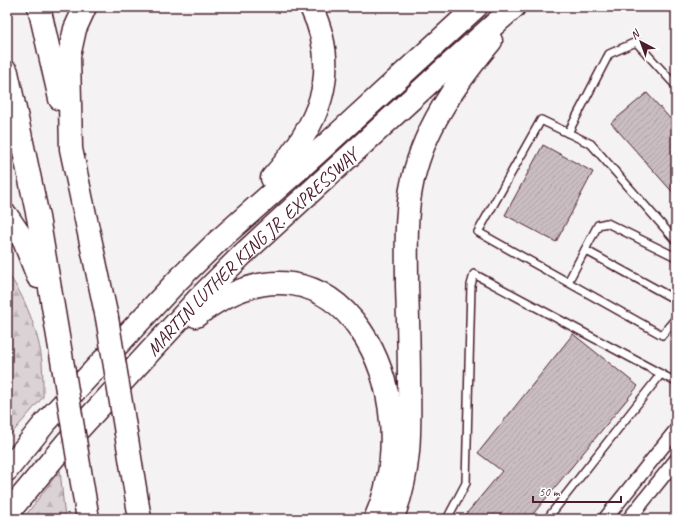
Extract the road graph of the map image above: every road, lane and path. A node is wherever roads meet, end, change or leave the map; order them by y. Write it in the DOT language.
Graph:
graph roads {
  1 [pos="38,7"];
  2 [pos="85,7"];
  3 [pos="310,7"];
  4 [pos="476,7"];
  5 [pos="514,7"];
  6 [pos="523,7"];
  7 [pos="7,72"];
  8 [pos="676,86"];
  9 [pos="568,133"];
  10 [pos="71,149"];
  11 [pos="7,216"];
  12 [pos="218,241"];
  13 [pos="676,241"];
  14 [pos="585,250"];
  15 [pos="676,257"];
  16 [pos="568,282"];
  17 [pos="676,300"];
  18 [pos="676,318"];
  19 [pos="155,347"];
  20 [pos="63,366"];
  21 [pos="661,374"];
  22 [pos="676,382"];
  23 [pos="45,422"];
  24 [pos="676,430"];
  25 [pos="7,459"];
  26 [pos="676,460"];
  27 [pos="132,467"];
  28 [pos="7,470"];
  29 [pos="7,514"];
  30 [pos="88,519"];
  31 [pos="140,519"];
  32 [pos="147,519"];
  33 [pos="375,519"];
  34 [pos="392,519"];
  35 [pos="447,519"];
  36 [pos="546,519"];
  37 [pos="605,519"];
  38 [pos="630,519"];
  1 -- 10 [label="highway"];
  2 -- 10 [label="highway"];
  3 -- 12 [label="highway"];
  4 -- 12 [label="highway, MARTIN LUTHER KING JR. EXPRESSWAY"];
  5 -- 19 [label="highway, MARTIN LUTHER KING JR. EXPRESSWAY"];
  6 -- 34 [label="highway"];
  7 -- 20 [label="highway"];
  8 -- 9 [label="lane"];
  9 -- 13 [label="lane"];
  9 -- 16 [label="lane"];
  10 -- 27 [label="highway, bridge"];
  11 -- 20 [label="highway"];
  12 -- 23 [label="highway, MARTIN LUTHER KING JR. EXPRESSWAY"];
  14 -- 15 [label="lane"];
  14 -- 16 [label="lane"];
  14 -- 17 [label="lane"];
  16 -- 18 [label="lane"];
  19 -- 29 [label="highway, MARTIN LUTHER KING JR. EXPRESSWAY"];
  19 -- 33 [label="highway"];
  20 -- 30 [label="highway, bridge"];
  21 -- 22 [label="lane"];
  21 -- 35 [label="lane"];
  21 -- 36 [label="lane"];
  23 -- 25 [label="highway"];
  23 -- 28 [label="highway, MARTIN LUTHER KING JR. EXPRESSWAY"];
  24 -- 37 [label="street"];
  26 -- 38 [label="street"];
  27 -- 31 [label="highway"];
  27 -- 32 [label="highway"];
}
